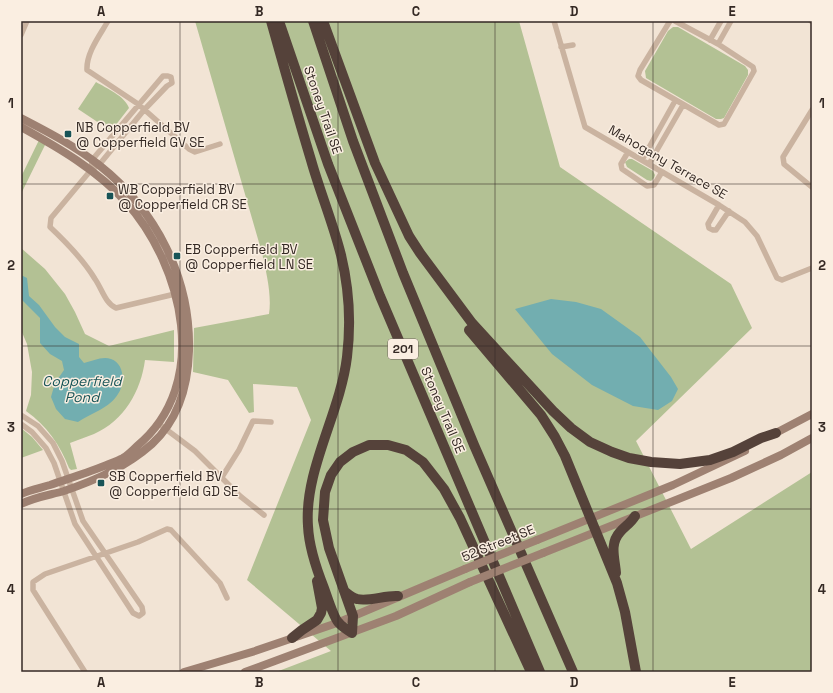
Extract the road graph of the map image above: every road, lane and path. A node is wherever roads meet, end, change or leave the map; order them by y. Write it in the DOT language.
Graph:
graph roads {
  1 [pos="27,21"];
  2 [pos="108,21"];
  3 [pos="271,21"];
  4 [pos="280,21"];
  5 [pos="313,21"];
  6 [pos="323,21"];
  7 [pos="554,21"];
  8 [pos="670,21"];
  9 [pos="675,21"];
  10 [pos="721,21"];
  11 [pos="732,21"];
  12 [pos="21,35"];
  13 [pos="710,40"];
  14 [pos="718,44"];
  15 [pos="573,45"];
  16 [pos="561,47"];
  17 [pos="675,100"];
  18 [pos="138,104"];
  19 [pos="683,105"];
  20 [pos="144,110"];
  21 [pos="812,110"];
  22 [pos="21,118"];
  23 [pos="21,127"];
  24 [pos="220,144"];
  25 [pos="628,152"];
  26 [pos="642,160"];
  27 [pos="95,162"];
  28 [pos="649,164"];
  29 [pos="90,170"];
  30 [pos="662,172"];
  31 [pos="812,187"];
  32 [pos="719,205"];
  33 [pos="729,211"];
  34 [pos="147,222"];
  35 [pos="420,253"];
  36 [pos="812,268"];
  37 [pos="176,294"];
  38 [pos="21,414"];
  39 [pos="812,414"];
  40 [pos="271,422"];
  41 [pos="21,424"];
  42 [pos="162,426"];
  43 [pos="776,433"];
  44 [pos="812,438"];
  45 [pos="222,477"];
  46 [pos="64,480"];
  47 [pos="71,488"];
  48 [pos="63,491"];
  49 [pos="21,494"];
  50 [pos="21,504"];
  51 [pos="264,515"];
  52 [pos="635,516"];
  53 [pos="591,519"];
  54 [pos="596,532"];
  55 [pos="105,554"];
  56 [pos="95,556"];
  57 [pos="317,571"];
  58 [pos="617,583"];
  59 [pos="344,591"];
  60 [pos="398,596"];
  61 [pos="227,598"];
  62 [pos="353,616"];
  63 [pos="338,623"];
  64 [pos="352,633"];
  65 [pos="292,638"];
  66 [pos="85,672"];
  67 [pos="184,672"];
  68 [pos="245,672"];
  69 [pos="531,672"];
  70 [pos="540,672"];
  71 [pos="573,672"];
  72 [pos="636,672"];
  1 -- 12 [label="street"];
  2 -- 18 [label="street"];
  3 -- 57 [label="highway"];
  4 -- 70 [label="highway, Stoney Trail SE / 201"];
  5 -- 71 [label="highway, Stoney Trail SE / 201"];
  6 -- 35 [label="highway"];
  7 -- 16 [label="street, Mahogany Terrace SE"];
  8 -- 17 [label="street"];
  9 -- 13 [label="street"];
  10 -- 13 [label="street"];
  11 -- 14 [label="street"];
  13 -- 14 [label="street"];
  14 -- 19 [label="street"];
  15 -- 16 [label="street"];
  16 -- 25 [label="street, Mahogany Terrace SE"];
  17 -- 19 [label="street"];
  17 -- 26 [label="street"];
  18 -- 20 [label="street"];
  18 -- 20 [label="street"];
  18 -- 27 [label="street"];
  19 -- 28 [label="street"];
  20 -- 24 [label="street"];
  20 -- 27 [label="street"];
  21 -- 31 [label="street"];
  22 -- 27 [label="main road"];
  23 -- 29 [label="main road"];
  25 -- 26 [label="street, Mahogany Terrace SE"];
  25 -- 30 [label="street"];
  26 -- 28 [label="street, Mahogany Terrace SE"];
  27 -- 29 [label="street"];
  27 -- 34 [label="main road"];
  28 -- 30 [label="street, Mahogany Terrace SE"];
  29 -- 34 [label="main road"];
  29 -- 37 [label="street"];
  30 -- 32 [label="street, Mahogany Terrace SE"];
  32 -- 33 [label="street, Mahogany Terrace SE"];
  32 -- 33 [label="street"];
  33 -- 36 [label="street, Mahogany Terrace SE"];
  34 -- 37 [label="main road"];
  34 -- 42 [label="main road"];
  35 -- 43 [label="highway"];
  35 -- 53 [label="highway"];
  37 -- 42 [label="main road"];
  38 -- 46 [label="street"];
  39 -- 43 [label="main road, 52 Street SE"];
  40 -- 45 [label="street"];
  41 -- 46 [label="street"];
  42 -- 45 [label="street"];
  42 -- 46 [label="main road"];
  42 -- 47 [label="main road"];
  43 -- 53 [label="main road, 52 Street SE"];
  44 -- 52 [label="main road, 52 Street SE"];
  45 -- 51 [label="street"];
  46 -- 47 [label="street"];
  46 -- 48 [label="street"];
  46 -- 49 [label="main road"];
  47 -- 48 [label="main road"];
  47 -- 55 [label="street"];
  48 -- 50 [label="main road"];
  48 -- 56 [label="street"];
  52 -- 54 [label="main road, 52 Street SE"];
  52 -- 58 [label="highway"];
  53 -- 54 [label="highway"];
  53 -- 60 [label="main road, 52 Street SE, bridge"];
  54 -- 58 [label="highway"];
  54 -- 64 [label="main road, 52 Street SE, bridge"];
  55 -- 56 [label="street"];
  55 -- 56 [label="street"];
  55 -- 61 [label="street"];
  56 -- 66 [label="street"];
  57 -- 63 [label="highway"];
  57 -- 65 [label="highway"];
  58 -- 72 [label="highway"];
  59 -- 60 [label="highway"];
  59 -- 62 [label="highway"];
  59 -- 69 [label="highway"];
  60 -- 62 [label="main road, 52 Street SE"];
  62 -- 63 [label="main road, 52 Street SE"];
  62 -- 64 [label="highway"];
  63 -- 64 [label="highway"];
  63 -- 65 [label="main road, 52 Street SE"];
  64 -- 68 [label="main road, 52 Street SE"];
  65 -- 67 [label="main road, 52 Street SE"];
}
